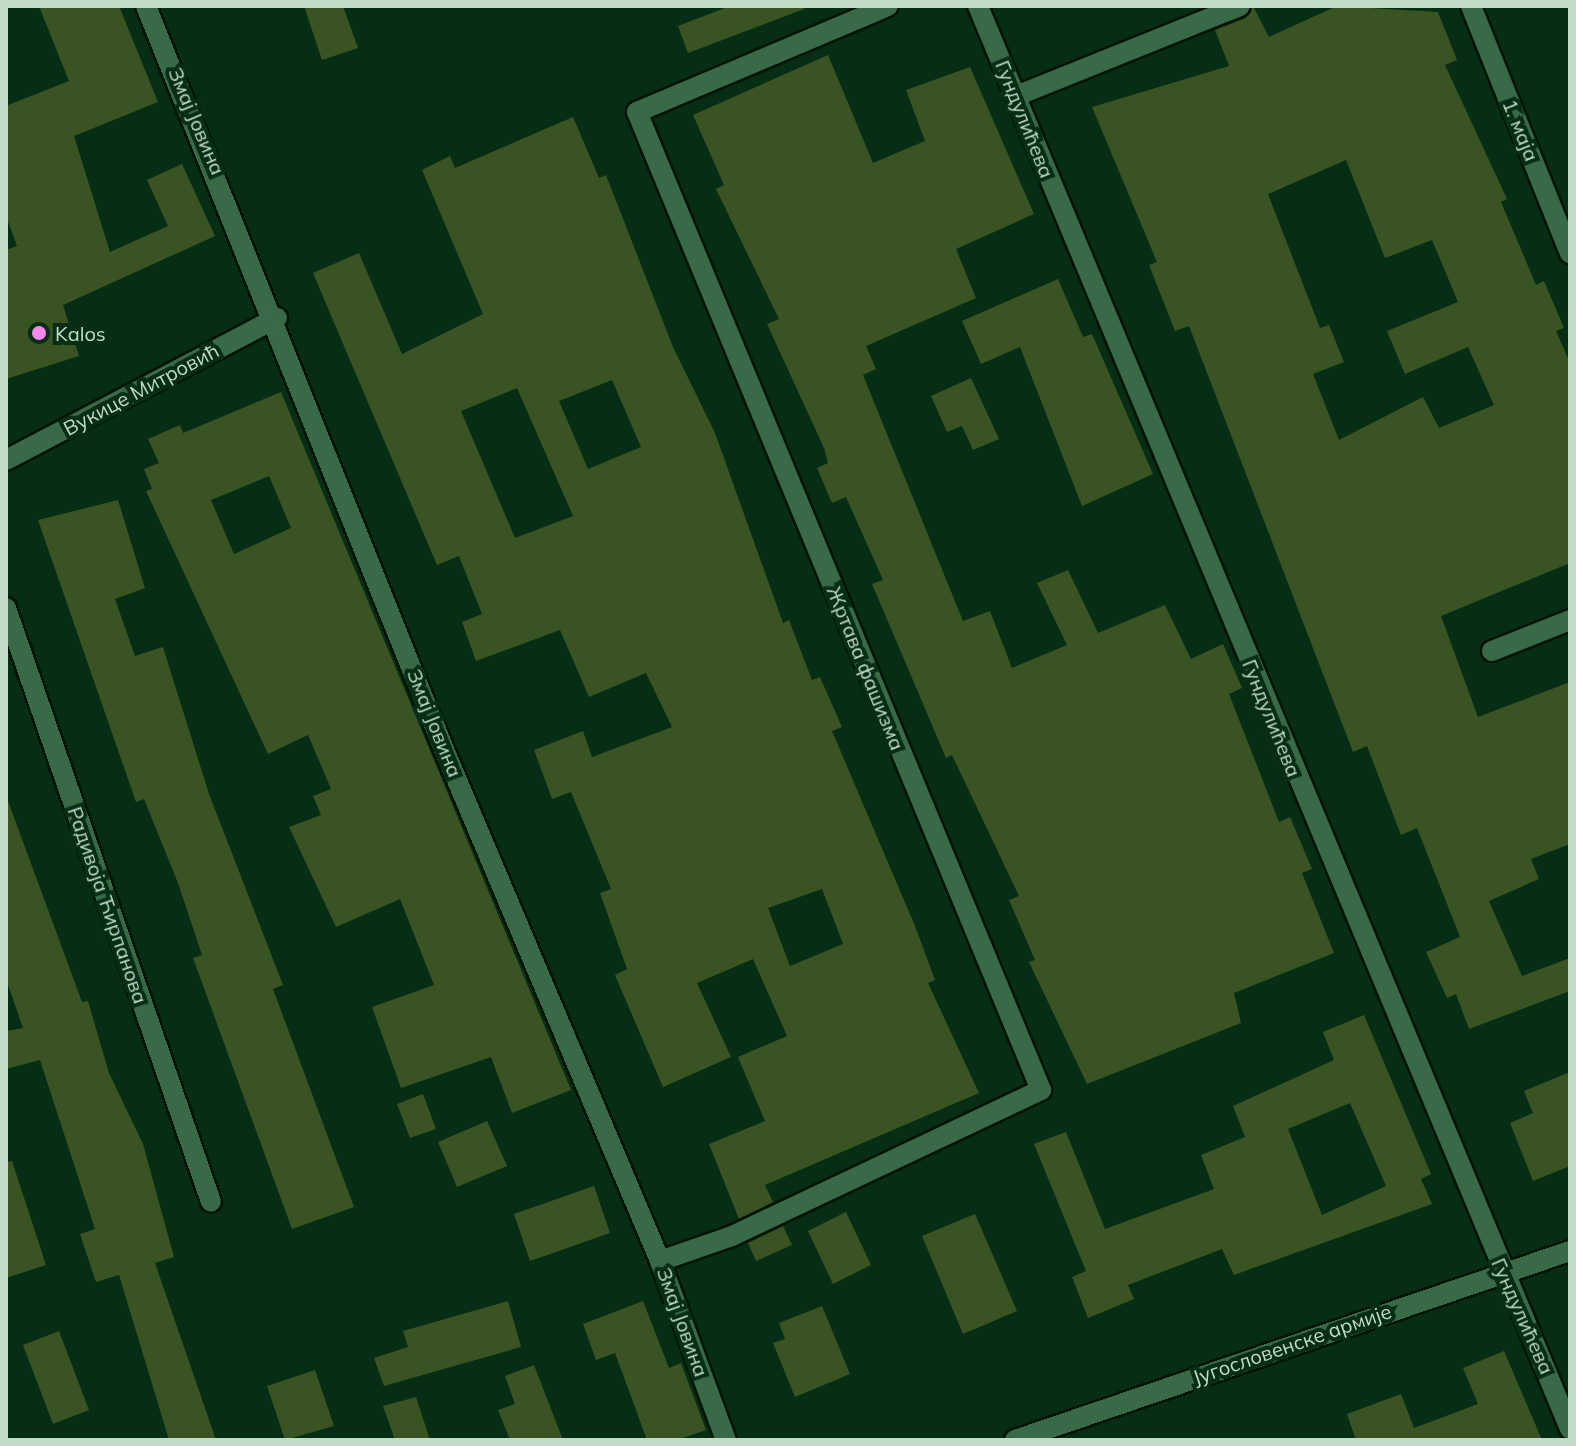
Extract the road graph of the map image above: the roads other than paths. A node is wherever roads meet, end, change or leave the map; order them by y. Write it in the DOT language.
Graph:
graph roads {
  1 [pos="146,6"];
  2 [pos="888,6"];
  3 [pos="978,6"];
  4 [pos="1240,6"];
  5 [pos="1471,6"];
  6 [pos="1016,96"];
  7 [pos="1570,253"];
  8 [pos="277,318"];
  9 [pos="6,460"];
  10 [pos="6,608"];
  11 [pos="1570,620"];
  12 [pos="1492,651"];
  13 [pos="211,1202"];
  14 [pos="1570,1251"];
  15 [pos="660,1261"];
  16 [pos="1505,1273"];
  17 [pos="1570,1429"];
  18 [pos="726,1440"];
  19 [pos="1015,1440"];
  1 -- 8 [label="street, Змај Јовина"];
  2 -- 15 [label="street, Жртава фашизма"];
  3 -- 6 [label="street, Гундулићева"];
  4 -- 6 [label="street"];
  5 -- 7 [label="street, 1. маја"];
  6 -- 16 [label="street, Гундулићева"];
  8 -- 9 [label="street, Вукице Митровић"];
  8 -- 15 [label="street, Змај Јовина"];
  10 -- 13 [label="street, Радивоја Ћирпанова"];
  11 -- 12 [label="street"];
  14 -- 16 [label="street, Југословенске армије"];
  15 -- 18 [label="street, Змај Јовина"];
  16 -- 17 [label="street, Гундулићева"];
  16 -- 19 [label="street, Југословенске армије"];
}
